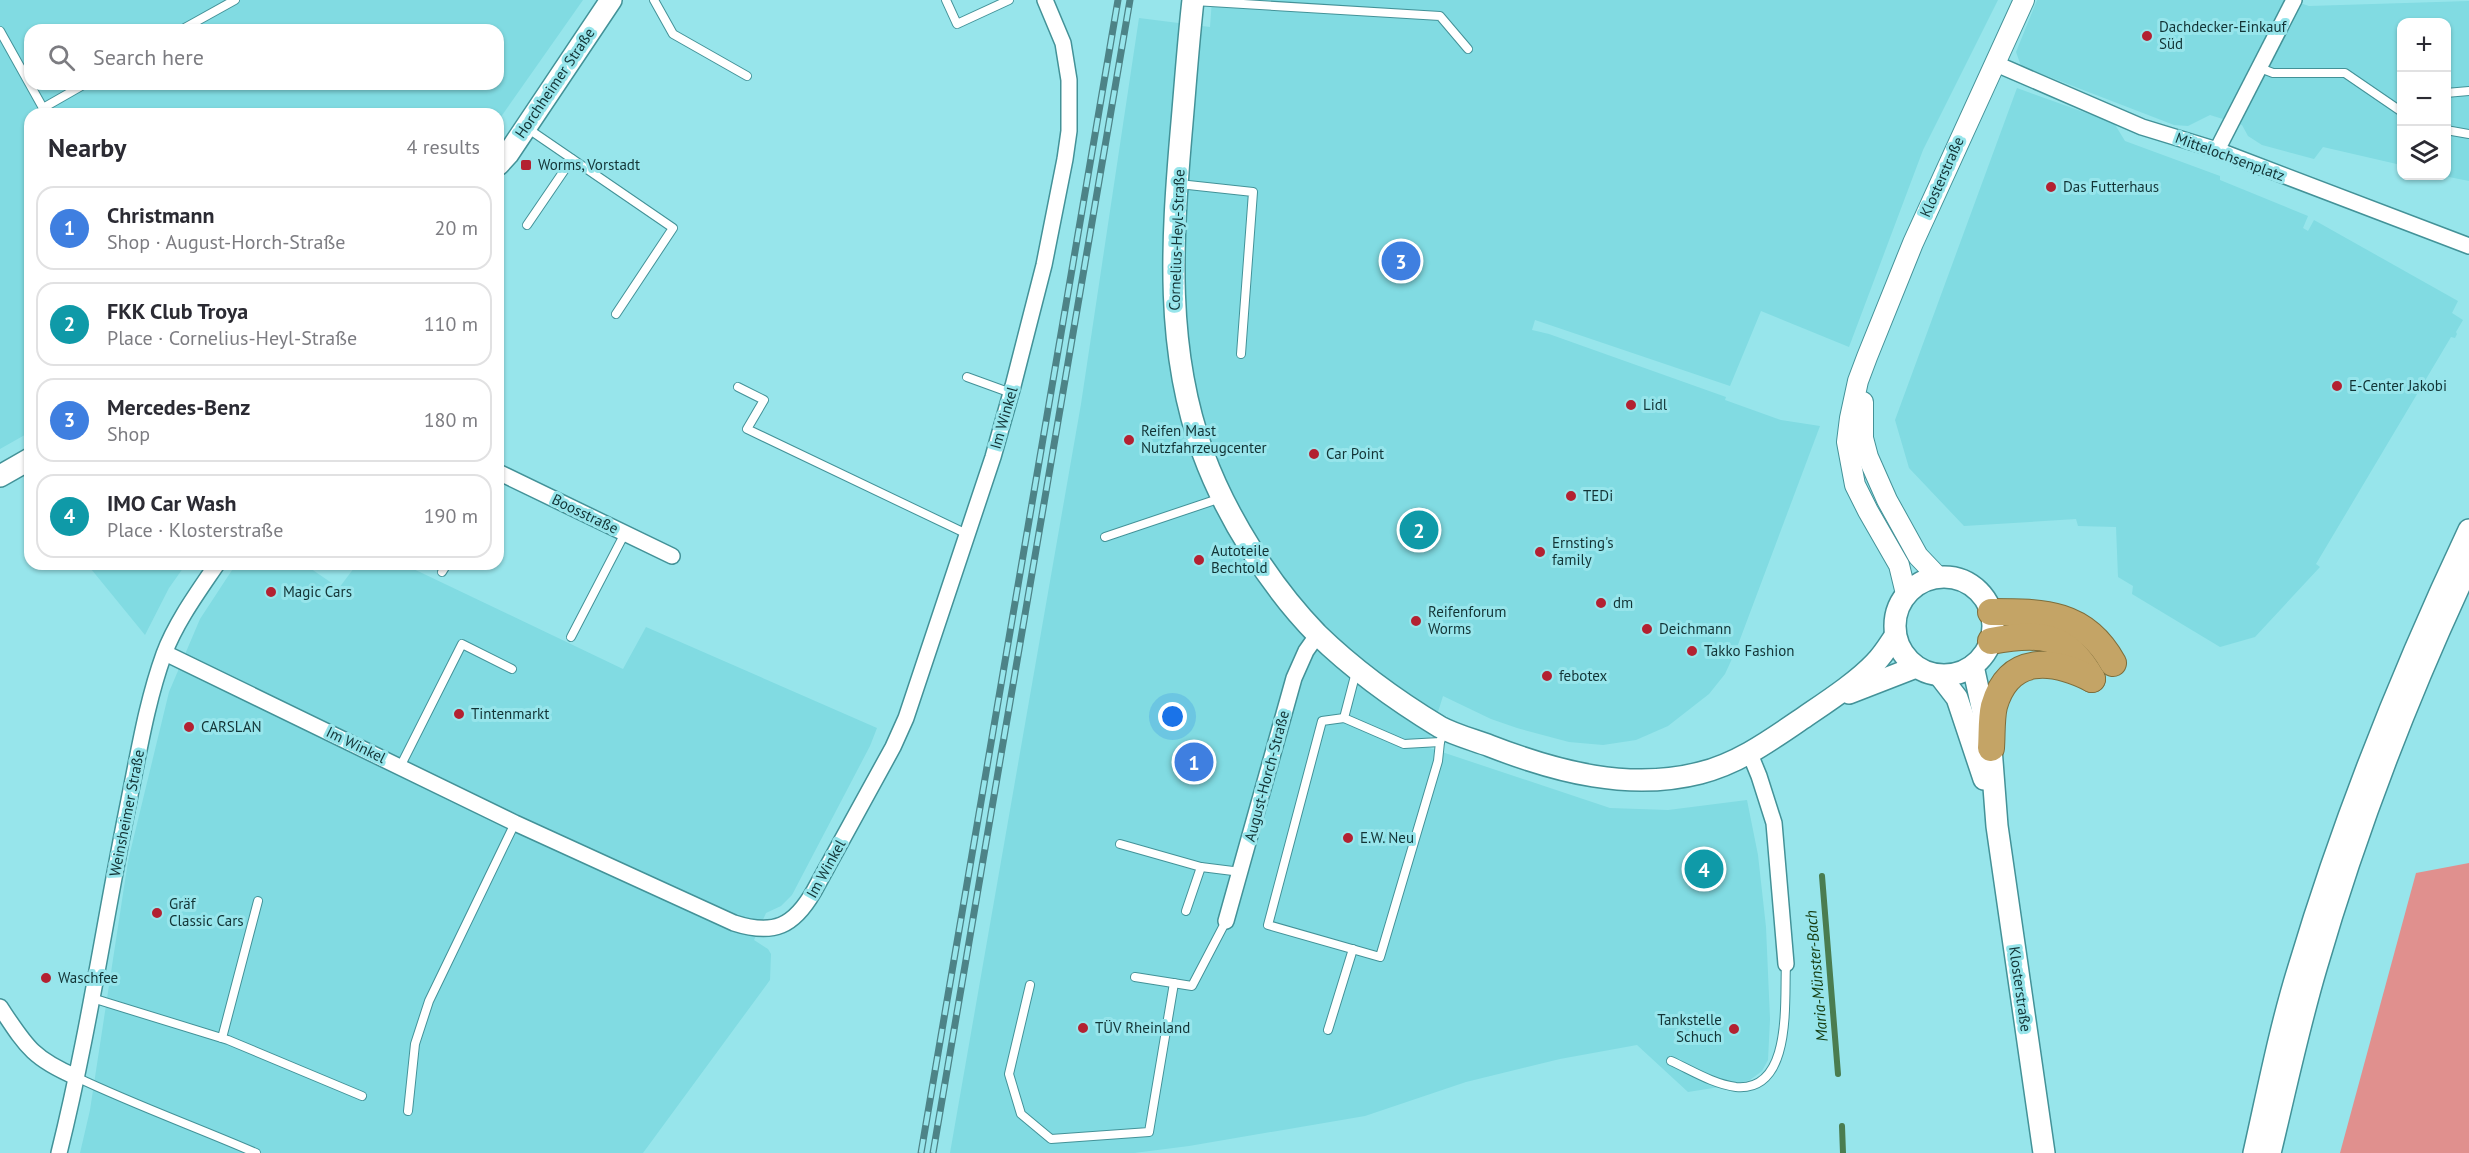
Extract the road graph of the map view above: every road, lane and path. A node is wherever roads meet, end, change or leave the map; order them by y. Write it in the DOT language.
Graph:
graph roads {
  1 [pos="235,0"];
  2 [pos="611,0"];
  3 [pos="654,0"];
  4 [pos="946,0"];
  5 [pos="1009,0"];
  6 [pos="1045,0"];
  7 [pos="1193,0"];
  8 [pos="2024,0"];
  9 [pos="2294,0"];
  10 [pos="192,24"];
  11 [pos="0,31"];
  12 [pos="1468,49"];
  13 [pos="1994,63"];
  14 [pos="2260,68"];
  15 [pos="24,74"];
  16 [pos="747,76"];
  17 [pos="33,90"];
  18 [pos="76,90"];
  19 [pos="2469,91"];
  20 [pos="2451,93"];
  21 [pos="2397,107"];
  22 [pos="43,108"];
  23 [pos="49,108"];
  24 [pos="526,127"];
  25 [pos="2451,131"];
  26 [pos="2469,134"];
  27 [pos="2217,150"];
  28 [pos="504,157"];
  29 [pos="572,159"];
  30 [pos="1177,184"];
  31 [pos="527,225"];
  32 [pos="2469,246"];
  33 [pos="616,314"];
  34 [pos="1241,354"];
  35 [pos="1866,357"];
  36 [pos="968,377"];
  37 [pos="738,387"];
  38 [pos="1011,393"];
  39 [pos="24,462"];
  40 [pos="0,476"];
  41 [pos="504,476"];
  42 [pos="1223,497"];
  43 [pos="2469,530"];
  44 [pos="625,533"];
  45 [pos="967,534"];
  46 [pos="1106,537"];
  47 [pos="672,556"];
  48 [pos="2469,565"];
  49 [pos="213,570"];
  50 [pos="1938,577"];
  51 [pos="1906,594"];
  52 [pos="1991,612"];
  53 [pos="1317,634"];
  54 [pos="1895,636"];
  55 [pos="571,637"];
  56 [pos="1991,641"];
  57 [pos="165,653"];
  58 [pos="2113,663"];
  59 [pos="1973,666"];
  60 [pos="1916,667"];
  61 [pos="1357,668"];
  62 [pos="512,669"];
  63 [pos="1940,676"];
  64 [pos="1824,704"];
  65 [pos="1344,718"];
  66 [pos="1442,735"];
  67 [pos="1991,748"];
  68 [pos="1750,754"];
  69 [pos="400,767"];
  70 [pos="515,823"];
  71 [pos="1997,826"];
  72 [pos="1120,844"];
  73 [pos="1201,867"];
  74 [pos="1241,872"];
  75 [pos="258,901"];
  76 [pos="1186,911"];
  77 [pos="1226,921"];
  78 [pos="1353,949"];
  79 [pos="1786,964"];
  80 [pos="1135,977"];
  81 [pos="1174,983"];
  82 [pos="1030,985"];
  83 [pos="92,998"];
  84 [pos="0,1006"];
  85 [pos="1328,1030"];
  86 [pos="222,1038"];
  87 [pos="1671,1061"];
  88 [pos="76,1077"];
  89 [pos="362,1096"];
  90 [pos="408,1111"];
  91 [pos="59,1153"];
  92 [pos="256,1153"];
  93 [pos="2044,1153"];
  94 [pos="2254,1153"];
  95 [pos="2270,1153"];
  1 -- 10 [label="lane"];
  2 -- 24 [label="main road, Horchheimer Straße"];
  3 -- 16 [label="lane"];
  4 -- 5 [label="lane"];
  6 -- 38 [label="street, Im Winkel"];
  7 -- 12 [label="lane"];
  7 -- 30 [label="main road, Cornelius-Heyl-Straße"];
  8 -- 13 [label="street, Klosterstraße"];
  9 -- 14 [label="street"];
  11 -- 15 [label="lane"];
  13 -- 27 [label="street, Mittelochsenplatz"];
  13 -- 35 [label="street, Klosterstraße"];
  14 -- 21 [label="lane"];
  14 -- 27 [label="street"];
  17 -- 22 [label="lane"];
  18 -- 23 [label="lane"];
  19 -- 20 [label="lane"];
  24 -- 28 [label="main road, Horchheimer Straße"];
  24 -- 29 [label="lane"];
  25 -- 26 [label="lane"];
  27 -- 32 [label="street, Mittelochsenplatz"];
  29 -- 31 [label="lane"];
  29 -- 33 [label="lane"];
  30 -- 34 [label="lane"];
  30 -- 42 [label="main road, Cornelius-Heyl-Straße"];
  35 -- 50 [label="street, Klosterstraße"];
  35 -- 51 [label="street, Klosterstraße"];
  36 -- 38 [label="lane"];
  37 -- 45 [label="lane"];
  38 -- 45 [label="street, Im Winkel"];
  39 -- 40 [label="main road"];
  41 -- 44 [label="street, Boosstraße"];
  42 -- 46 [label="lane"];
  42 -- 53 [label="main road, Cornelius-Heyl-Straße"];
  43 -- 94 [label="main road"];
  44 -- 47 [label="street, Boosstraße"];
  44 -- 55 [label="lane"];
  45 -- 70 [label="street, Im Winkel"];
  48 -- 95 [label="main road"];
  49 -- 57 [label="street, Weinsheimer Straße"];
  50 -- 51 [label="main road"];
  50 -- 52 [label="main road"];
  51 -- 54 [label="main road"];
  52 -- 56 [label="main road"];
  52 -- 58 [label="highway"];
  53 -- 61 [label="main road, Cornelius-Heyl-Straße"];
  53 -- 74 [label="street, August-Horch-Straße"];
  54 -- 60 [label="main road"];
  54 -- 64 [label="main road, Cornelius-Heyl-Straße"];
  56 -- 59 [label="main road"];
  56 -- 67 [label="highway"];
  57 -- 69 [label="street, Im Winkel"];
  57 -- 83 [label="street, Weinsheimer Straße"];
  59 -- 63 [label="main road"];
  59 -- 67 [label="main road, Klosterstraße"];
  60 -- 63 [label="main road"];
  60 -- 64 [label="main road, Cornelius-Heyl-Straße"];
  61 -- 65 [label="lane"];
  61 -- 66 [label="main road, Cornelius-Heyl-Straße"];
  62 -- 69 [label="lane"];
  63 -- 71 [label="main road, Klosterstraße"];
  64 -- 68 [label="main road, Cornelius-Heyl-Straße"];
  65 -- 66 [label="lane"];
  65 -- 78 [label="lane"];
  66 -- 68 [label="main road, Cornelius-Heyl-Straße"];
  66 -- 78 [label="lane"];
  67 -- 71 [label="main road, Klosterstraße"];
  68 -- 79 [label="street"];
  69 -- 70 [label="street, Im Winkel"];
  70 -- 90 [label="lane"];
  71 -- 93 [label="main road, Klosterstraße"];
  72 -- 73 [label="lane"];
  73 -- 74 [label="lane"];
  73 -- 76 [label="lane"];
  74 -- 77 [label="street, August-Horch-Straße"];
  75 -- 86 [label="lane"];
  77 -- 81 [label="lane"];
  78 -- 85 [label="lane"];
  79 -- 87 [label="lane"];
  80 -- 81 [label="lane"];
  81 -- 82 [label="lane"];
  83 -- 86 [label="lane"];
  83 -- 88 [label="street, Weinsheimer Straße"];
  84 -- 88 [label="street"];
  86 -- 89 [label="lane"];
  88 -- 91 [label="street, Weinsheimer Straße"];
  88 -- 92 [label="lane"];
}
